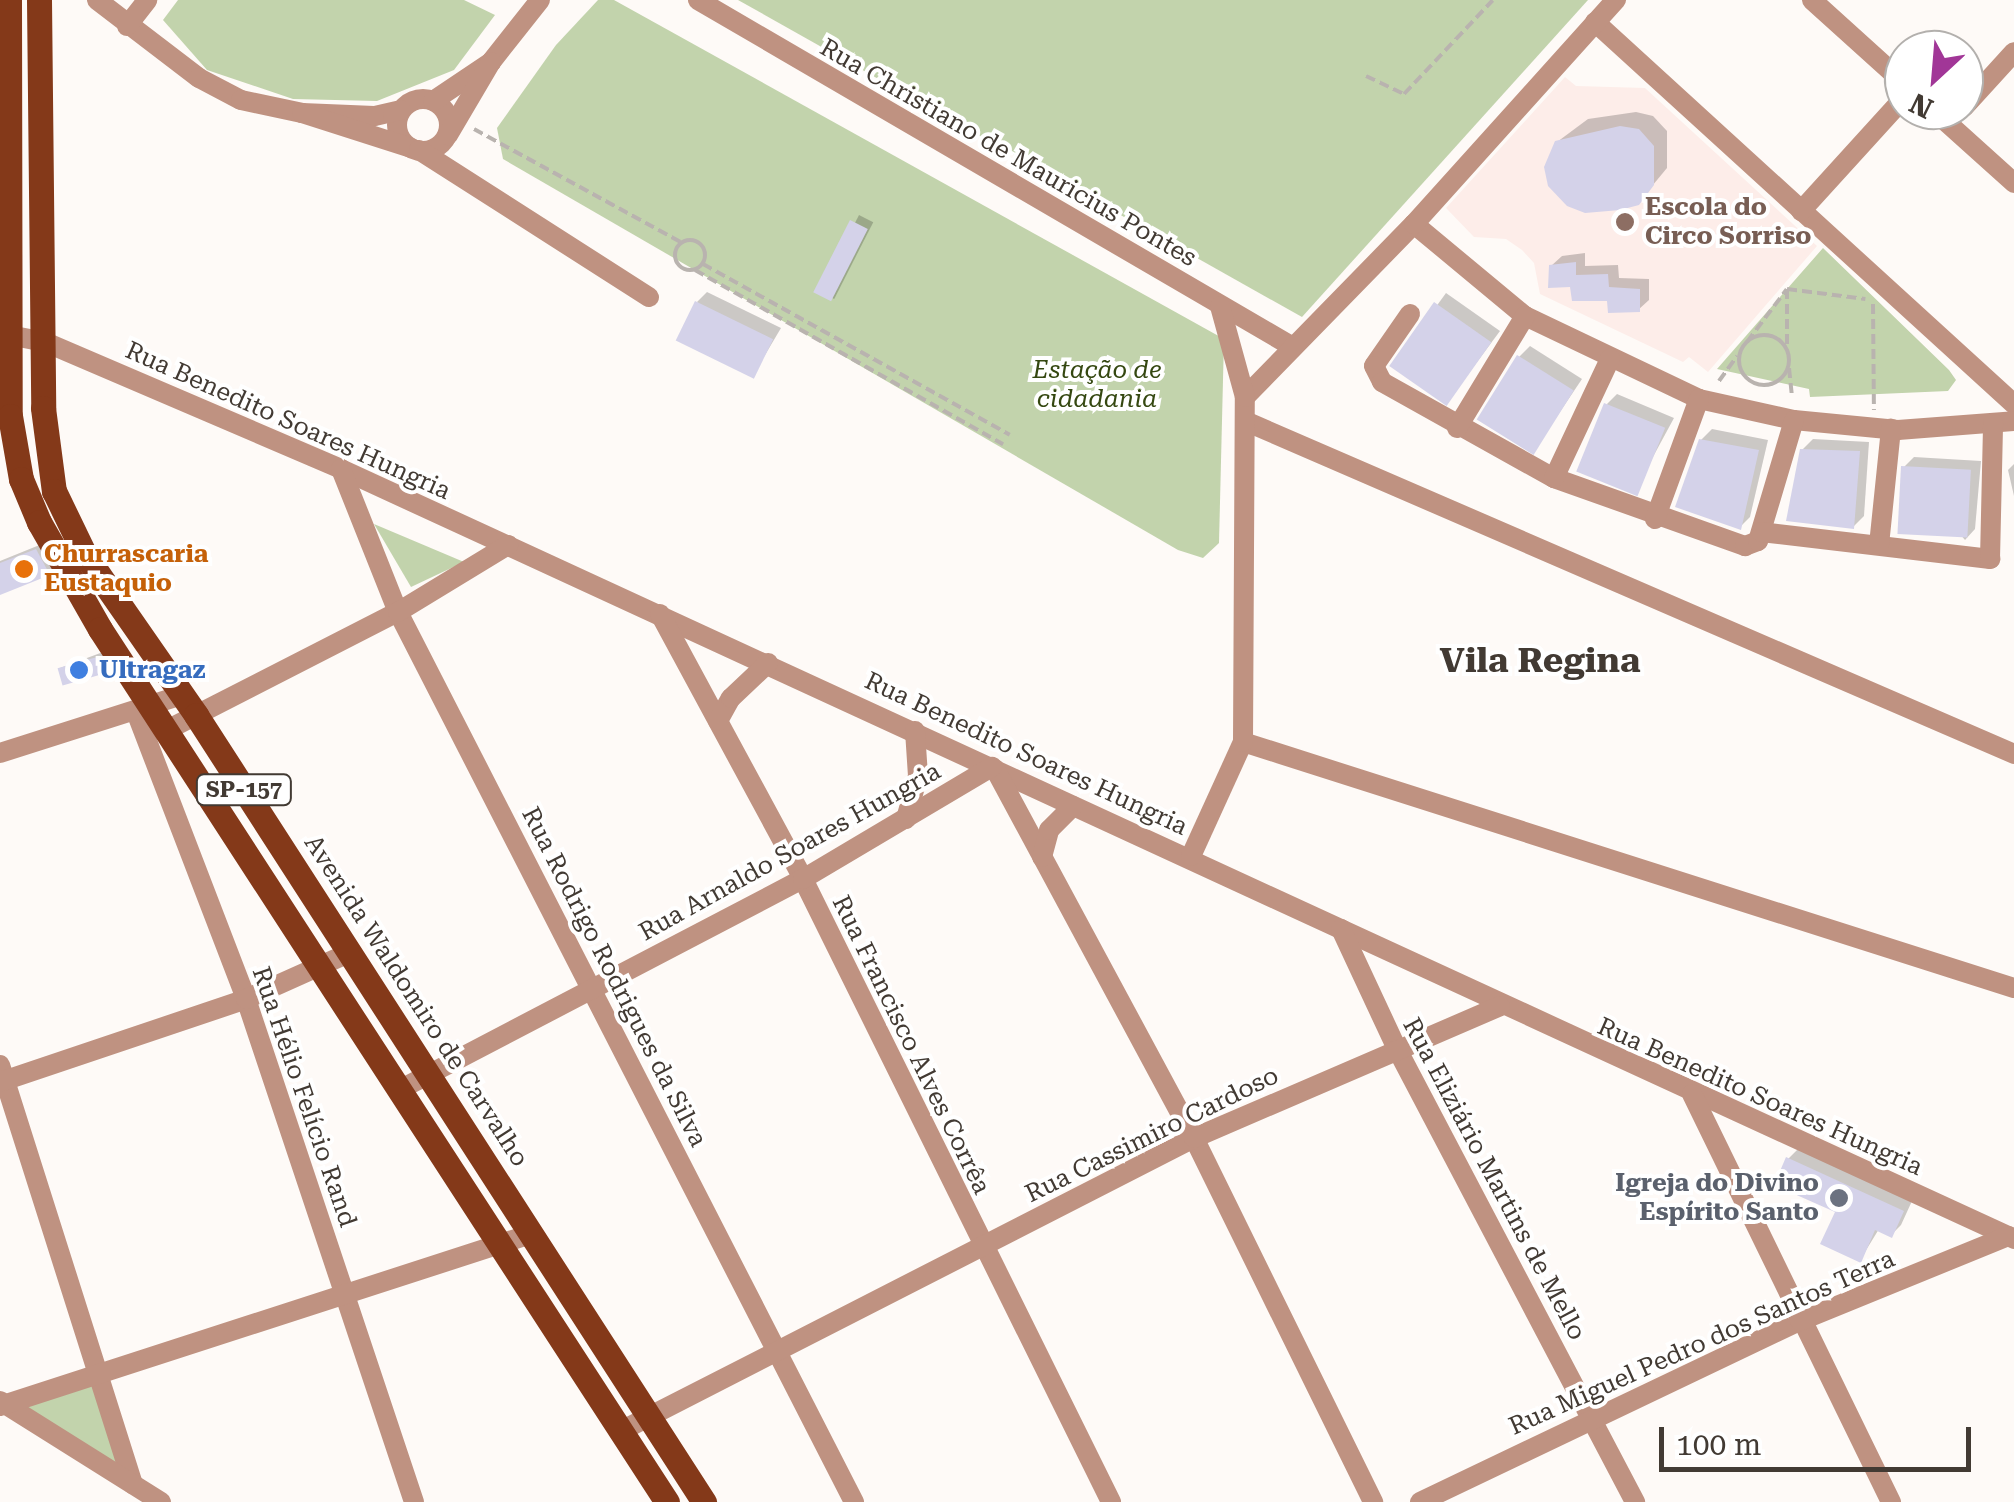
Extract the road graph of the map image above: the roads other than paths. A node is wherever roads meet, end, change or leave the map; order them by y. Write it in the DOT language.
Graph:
graph roads {
  1 [pos="9,0"];
  2 [pos="40,0"];
  3 [pos="97,0"];
  4 [pos="147,0"];
  5 [pos="540,0"];
  6 [pos="698,0"];
  7 [pos="1616,0"];
  8 [pos="1812,0"];
  9 [pos="1596,22"];
  10 [pos="127,26"];
  11 [pos="2014,52"];
  12 [pos="491,62"];
  13 [pos="1884,65"];
  14 [pos="39,72"];
  15 [pos="3,82"];
  16 [pos="1984,82"];
  17 [pos="434,101"];
  18 [pos="401,110"];
  19 [pos="302,114"];
  20 [pos="1884,120"];
  21 [pos="452,128"];
  22 [pos="1967,130"];
  23 [pos="415,149"];
  24 [pos="2014,184"];
  25 [pos="1801,211"];
  26 [pos="1414,224"];
  27 [pos="649,297"];
  28 [pos="1220,306"];
  29 [pos="1410,314"];
  30 [pos="1525,316"];
  31 [pos="9,335"];
  32 [pos="45,342"];
  33 [pos="1293,346"];
  34 [pos="1610,359"];
  35 [pos="1245,397"];
  36 [pos="1702,400"];
  37 [pos="2014,404"];
  38 [pos="42,408"];
  39 [pos="5,418"];
  40 [pos="1794,420"];
  41 [pos="1245,421"];
  42 [pos="2004,422"];
  43 [pos="1457,428"];
  44 [pos="1883,428"];
  45 [pos="341,469"];
  46 [pos="1554,478"];
  47 [pos="1656,518"];
  48 [pos="1761,532"];
  49 [pos="508,545"];
  50 [pos="1879,545"];
  51 [pos="398,612"];
  52 [pos="660,614"];
  53 [pos="768,663"];
  54 [pos="189,705"];
  55 [pos="143,710"];
  56 [pos="718,721"];
  57 [pos="165,731"];
  58 [pos="915,731"];
  59 [pos="1243,742"];
  60 [pos="0,752"];
  61 [pos="2014,754"];
  62 [pos="993,768"];
  63 [pos="1074,806"];
  64 [pos="906,820"];
  65 [pos="1191,856"];
  66 [pos="1042,857"];
  67 [pos="803,879"];
  68 [pos="1341,929"];
  69 [pos="349,953"];
  70 [pos="318,968"];
  71 [pos="2014,988"];
  72 [pos="591,990"];
  73 [pos="246,999"];
  74 [pos="1500,1006"];
  75 [pos="1397,1049"];
  76 [pos="427,1075"];
  77 [pos="2,1076"];
  78 [pos="399,1090"];
  79 [pos="1692,1094"];
  80 [pos="1194,1138"];
  81 [pos="530,1234"];
  82 [pos="2011,1238"];
  83 [pos="498,1246"];
  84 [pos="980,1246"];
  85 [pos="345,1291"];
  86 [pos="1800,1321"];
  87 [pos="778,1347"];
  88 [pos="98,1374"];
  89 [pos="2,1404"];
  90 [pos="648,1415"];
  91 [pos="1591,1418"];
  92 [pos="619,1432"];
  93 [pos="133,1484"];
  94 [pos="162,1502"];
  95 [pos="414,1502"];
  96 [pos="667,1502"];
  97 [pos="704,1502"];
  98 [pos="854,1502"];
  99 [pos="1111,1502"];
  100 [pos="1372,1502"];
  101 [pos="1420,1502"];
  102 [pos="1635,1502"];
  103 [pos="1891,1502"];
  1 -- 15 [label="main road, SP-157"];
  2 -- 14 [label="main road, Avenida Waldomiro de Carvalho / SP-157"];
  3 -- 10 [label="street"];
  4 -- 10 [label="street"];
  5 -- 12 [label="street"];
  6 -- 28 [label="street, Rua Christiano de Mauricius Pontes"];
  7 -- 9 [label="street"];
  8 -- 13 [label="street"];
  9 -- 25 [label="street"];
  9 -- 26 [label="street"];
  10 -- 19 [label="street"];
  11 -- 16 [label="street"];
  12 -- 17 [label="street"];
  12 -- 21 [label="street"];
  14 -- 15 [label="street"];
  14 -- 32 [label="main road, Avenida Waldomiro de Carvalho / SP-157"];
  15 -- 31 [label="main road, SP-157"];
  17 -- 18 [label="street"];
  17 -- 21 [label="street"];
  18 -- 19 [label="street"];
  18 -- 23 [label="street"];
  19 -- 23 [label="street"];
  20 -- 25 [label="street"];
  21 -- 23 [label="street"];
  22 -- 24 [label="street"];
  23 -- 27 [label="street"];
  25 -- 37 [label="street"];
  26 -- 30 [label="street"];
  26 -- 33 [label="street"];
  28 -- 33 [label="street, Rua Christiano de Mauricius Pontes"];
  28 -- 35 [label="street"];
  29 -- 43 [label="street"];
  30 -- 34 [label="street"];
  30 -- 43 [label="street"];
  31 -- 32 [label="street, Rua Benedito Soares Hungria"];
  31 -- 39 [label="main road, SP-157"];
  32 -- 38 [label="main road, Avenida Waldomiro de Carvalho / SP-157"];
  32 -- 45 [label="street, Rua Benedito Soares Hungria"];
  33 -- 35 [label="street"];
  34 -- 36 [label="street"];
  34 -- 46 [label="street"];
  35 -- 41 [label="street"];
  36 -- 40 [label="street"];
  36 -- 47 [label="street"];
  38 -- 39 [label="street"];
  38 -- 54 [label="main road, Avenida Waldomiro de Carvalho / SP-157"];
  39 -- 55 [label="main road, SP-157"];
  40 -- 44 [label="street"];
  40 -- 48 [label="street"];
  41 -- 59 [label="street"];
  41 -- 61 [label="street"];
  42 -- 44 [label="street"];
  42 -- 50 [label="street"];
  43 -- 46 [label="street"];
  44 -- 50 [label="street"];
  45 -- 49 [label="street, Rua Benedito Soares Hungria"];
  45 -- 51 [label="street, Rua Rodrigo Rodrigues da Silva"];
  46 -- 47 [label="street"];
  47 -- 48 [label="street"];
  48 -- 50 [label="street"];
  49 -- 51 [label="street"];
  49 -- 52 [label="street, Rua Benedito Soares Hungria"];
  51 -- 54 [label="street"];
  51 -- 72 [label="street, Rua Rodrigo Rodrigues da Silva"];
  52 -- 53 [label="street, Rua Benedito Soares Hungria"];
  52 -- 56 [label="street, Rua Francisco Alves Corrêa"];
  53 -- 56 [label="street"];
  53 -- 58 [label="street, Rua Benedito Soares Hungria"];
  54 -- 55 [label="street"];
  54 -- 57 [label="street"];
  54 -- 69 [label="main road, Avenida Waldomiro de Carvalho / SP-157"];
  55 -- 57 [label="main road, SP-157"];
  55 -- 60 [label="street"];
  55 -- 73 [label="street, Rua Hélio Felício Rand"];
  56 -- 67 [label="street, Rua Francisco Alves Corrêa"];
  57 -- 70 [label="main road, SP-157"];
  58 -- 62 [label="street, Rua Benedito Soares Hungria"];
  58 -- 64 [label="street"];
  59 -- 65 [label="street"];
  59 -- 71 [label="street"];
  62 -- 63 [label="street, Rua Benedito Soares Hungria"];
  62 -- 64 [label="street, Rua Arnaldo Soares Hungria"];
  62 -- 66 [label="street"];
  63 -- 65 [label="street, Rua Benedito Soares Hungria"];
  63 -- 66 [label="street"];
  64 -- 67 [label="street, Rua Arnaldo Soares Hungria"];
  65 -- 68 [label="street, Rua Benedito Soares Hungria"];
  66 -- 80 [label="street"];
  67 -- 72 [label="street, Rua Arnaldo Soares Hungria"];
  67 -- 84 [label="street, Rua Francisco Alves Corrêa"];
  68 -- 74 [label="street, Rua Benedito Soares Hungria"];
  68 -- 75 [label="street, Rua Eliziário Martins de Mello"];
  69 -- 70 [label="street"];
  69 -- 76 [label="main road, Avenida Waldomiro de Carvalho / SP-157"];
  70 -- 73 [label="street"];
  70 -- 78 [label="main road, SP-157"];
  72 -- 76 [label="street, Rua Arnaldo Soares Hungria"];
  72 -- 87 [label="street, Rua Rodrigo Rodrigues da Silva"];
  73 -- 77 [label="street"];
  73 -- 85 [label="street, Rua Hélio Felício Rand"];
  74 -- 75 [label="street, Rua Cassimiro Cardoso"];
  74 -- 79 [label="street, Rua Benedito Soares Hungria"];
  75 -- 80 [label="street, Rua Cassimiro Cardoso"];
  75 -- 91 [label="street, Rua Eliziário Martins de Mello"];
  76 -- 78 [label="street, Rua Arnaldo Soares Hungria"];
  76 -- 81 [label="main road, Avenida Waldomiro de Carvalho / SP-157"];
  77 -- 88 [label="street"];
  78 -- 83 [label="main road, SP-157"];
  79 -- 82 [label="street, Rua Benedito Soares Hungria"];
  79 -- 86 [label="street"];
  80 -- 84 [label="street, Rua Cassimiro Cardoso"];
  80 -- 100 [label="street"];
  81 -- 83 [label="street"];
  81 -- 90 [label="main road, Avenida Waldomiro de Carvalho / SP-157"];
  82 -- 86 [label="street, Rua Miguel Pedro dos Santos Terra"];
  83 -- 85 [label="street"];
  83 -- 92 [label="main road, SP-157"];
  84 -- 87 [label="street, Rua Cassimiro Cardoso"];
  84 -- 99 [label="street, Rua Francisco Alves Corrêa"];
  85 -- 88 [label="street"];
  85 -- 95 [label="street, Rua Hélio Felício Rand"];
  86 -- 91 [label="street, Rua Miguel Pedro dos Santos Terra"];
  86 -- 103 [label="street"];
  87 -- 90 [label="street, Rua Cassimiro Cardoso"];
  87 -- 98 [label="street, Rua Rodrigo Rodrigues da Silva"];
  88 -- 89 [label="street"];
  88 -- 93 [label="street"];
  89 -- 93 [label="street"];
  90 -- 92 [label="street, Rua Cassimiro Cardoso"];
  90 -- 97 [label="main road, Avenida Waldomiro de Carvalho / SP-157"];
  91 -- 101 [label="street, Rua Miguel Pedro dos Santos Terra"];
  91 -- 102 [label="street, Rua Eliziário Martins de Mello"];
  92 -- 96 [label="main road, SP-157"];
  93 -- 94 [label="street"];
}
